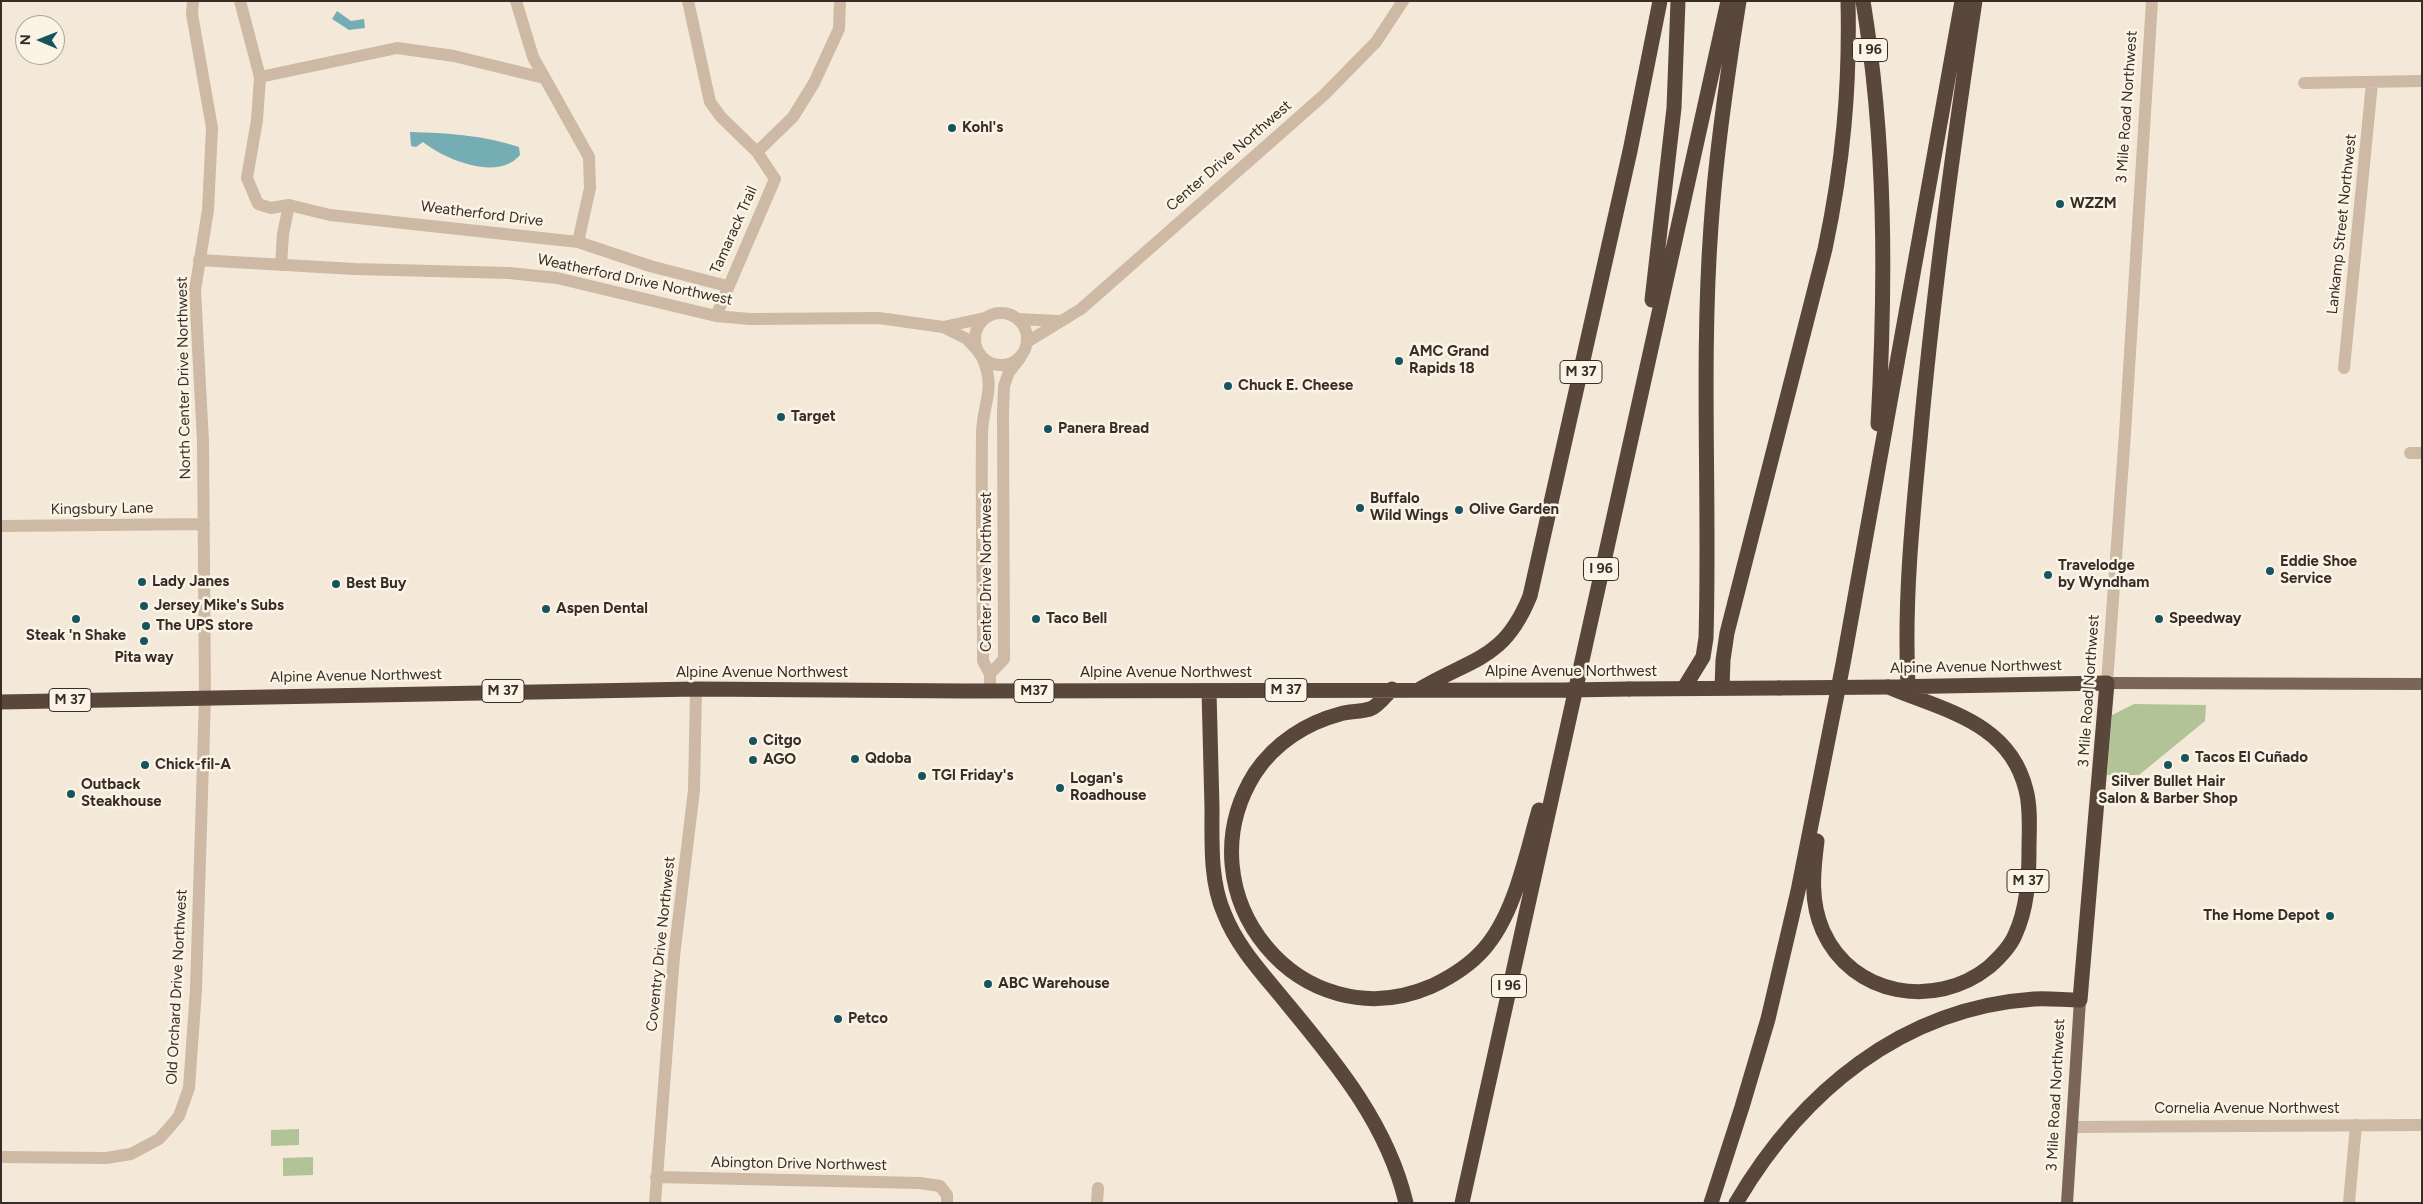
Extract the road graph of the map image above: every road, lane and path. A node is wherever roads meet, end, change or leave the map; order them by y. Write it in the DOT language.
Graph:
graph roads {
  1 [pos="192,1"];
  2 [pos="240,1"];
  3 [pos="516,1"];
  4 [pos="688,1"];
  5 [pos="840,1"];
  6 [pos="1403,1"];
  7 [pos="1660,1"];
  8 [pos="1678,1"];
  9 [pos="1728,1"];
  10 [pos="1739,1"];
  11 [pos="1848,1"];
  12 [pos="1863,1"];
  13 [pos="1962,1"];
  14 [pos="1975,1"];
  15 [pos="2152,1"];
  16 [pos="260,77"];
  17 [pos="544,78"];
  18 [pos="2422,81"];
  19 [pos="2304,83"];
  20 [pos="2372,83"];
  21 [pos="758,152"];
  22 [pos="289,205"];
  23 [pos="578,242"];
  24 [pos="199,260"];
  25 [pos="281,265"];
  26 [pos="727,286"];
  27 [pos="716,316"];
  28 [pos="985,318"];
  29 [pos="1018,319"];
  30 [pos="1062,320"];
  31 [pos="943,327"];
  32 [pos="1027,342"];
  33 [pos="980,353"];
  34 [pos="1020,358"];
  35 [pos="2344,368"];
  36 [pos="1645,369"];
  37 [pos="1875,485"];
  38 [pos="204,524"];
  39 [pos="1,526"];
  40 [pos="1723,660"];
  41 [pos="990,674"];
  42 [pos="2107,683"];
  43 [pos="2422,684"];
  44 [pos="1908,685"];
  45 [pos="1888,686"];
  46 [pos="1684,688"];
  47 [pos="1722,688"];
  48 [pos="1392,689"];
  49 [pos="1420,689"];
  50 [pos="696,690"];
  51 [pos="990,691"];
  52 [pos="1078,691"];
  53 [pos="1209,691"];
  54 [pos="204,696"];
  55 [pos="1,702"];
  56 [pos="1557,770"];
  57 [pos="1817,792"];
  58 [pos="2080,1000"];
  59 [pos="2356,1125"];
  60 [pos="2422,1125"];
  61 [pos="2073,1127"];
  62 [pos="1,1157"];
  63 [pos="656,1177"];
  64 [pos="1098,1188"];
  65 [pos="655,1203"];
  66 [pos="947,1203"];
  67 [pos="1097,1203"];
  68 [pos="1406,1203"];
  69 [pos="1462,1203"];
  70 [pos="1711,1203"];
  71 [pos="1736,1203"];
  72 [pos="2067,1203"];
  73 [pos="2349,1203"];
  1 -- 24 [label="street, North Center Drive Northwest"];
  2 -- 16 [label="street"];
  3 -- 17 [label="street"];
  4 -- 21 [label="street, Tamarack Trail"];
  5 -- 21 [label="street"];
  6 -- 30 [label="street, Center Drive Northwest"];
  7 -- 49 [label="highway, M 37"];
  8 -- 36 [label="highway, I 96"];
  9 -- 36 [label="highway"];
  10 -- 46 [label="highway"];
  11 -- 40 [label="highway"];
  12 -- 37 [label="highway, I 96"];
  13 -- 37 [label="highway"];
  14 -- 44 [label="highway"];
  15 -- 42 [label="street, 3 Mile Road Northwest"];
  16 -- 17 [label="street"];
  16 -- 22 [label="street, Weatherford Drive"];
  17 -- 23 [label="street"];
  18 -- 20 [label="street"];
  19 -- 20 [label="street"];
  20 -- 35 [label="street, Lankamp Street Northwest"];
  21 -- 26 [label="street, Tamarack Trail"];
  22 -- 23 [label="street, Weatherford Drive"];
  22 -- 25 [label="street"];
  23 -- 26 [label="street, Weatherford Drive"];
  24 -- 25 [label="street, Weatherford Drive Northwest"];
  24 -- 38 [label="street, North Center Drive Northwest"];
  25 -- 27 [label="street, Weatherford Drive Northwest"];
  26 -- 27 [label="street, Tamarack Trail"];
  27 -- 31 [label="street, Weatherford Drive Northwest"];
  28 -- 29 [label="street"];
  28 -- 31 [label="street, Weatherford Drive Northwest"];
  28 -- 33 [label="street"];
  29 -- 30 [label="street, Center Drive Northwest"];
  29 -- 32 [label="street"];
  30 -- 32 [label="street, Center Drive Northwest"];
  31 -- 33 [label="street, Weatherford Drive Northwest"];
  32 -- 34 [label="street"];
  33 -- 34 [label="street"];
  33 -- 41 [label="street, Center Drive Northwest"];
  34 -- 41 [label="street, Center Drive Northwest"];
  36 -- 56 [label="highway, I 96"];
  37 -- 57 [label="highway, I 96"];
  38 -- 39 [label="street, Kingsbury Lane"];
  38 -- 54 [label="street, North Center Drive Northwest"];
  40 -- 46 [label="highway"];
  40 -- 47 [label="highway"];
  41 -- 51 [label="street"];
  42 -- 43 [label="main road, Alpine Avenue Northwest"];
  42 -- 44 [label="highway, Alpine Avenue Northwest"];
  42 -- 58 [label="highway, 3 Mile Road Northwest"];
  44 -- 45 [label="highway, Alpine Avenue Northwest"];
  45 -- 47 [label="highway, Alpine Avenue Northwest / M 37, bridge"];
  45 -- 57 [label="highway, M 37"];
  46 -- 47 [label="highway, Alpine Avenue Northwest / M 37"];
  46 -- 49 [label="highway, Alpine Avenue Northwest / M 37, bridge"];
  48 -- 49 [label="highway, Alpine Avenue Northwest / M 37"];
  48 -- 53 [label="highway, Alpine Avenue Northwest / M 37"];
  48 -- 56 [label="highway"];
  50 -- 51 [label="highway, Alpine Avenue Northwest / M 37"];
  50 -- 54 [label="highway, Alpine Avenue Northwest / M 37"];
  50 -- 63 [label="street, Coventry Drive Northwest"];
  51 -- 52 [label="highway, Alpine Avenue Northwest / M37"];
  52 -- 53 [label="highway, Alpine Avenue Northwest / M 37"];
  53 -- 68 [label="highway"];
  54 -- 55 [label="highway, Alpine Avenue Northwest / M 37"];
  54 -- 62 [label="street, Old Orchard Drive Northwest"];
  56 -- 69 [label="highway, I 96"];
  57 -- 70 [label="highway, I 96"];
  58 -- 61 [label="main road, 3 Mile Road Northwest"];
  58 -- 71 [label="highway"];
  59 -- 60 [label="street, Cornelia Avenue Northwest"];
  59 -- 61 [label="street, Cornelia Avenue Northwest"];
  59 -- 73 [label="street"];
  61 -- 72 [label="main road, 3 Mile Road Northwest"];
  63 -- 65 [label="street, Coventry Drive Northwest"];
  63 -- 66 [label="street, Abington Drive Northwest"];
  64 -- 67 [label="street"];
}
